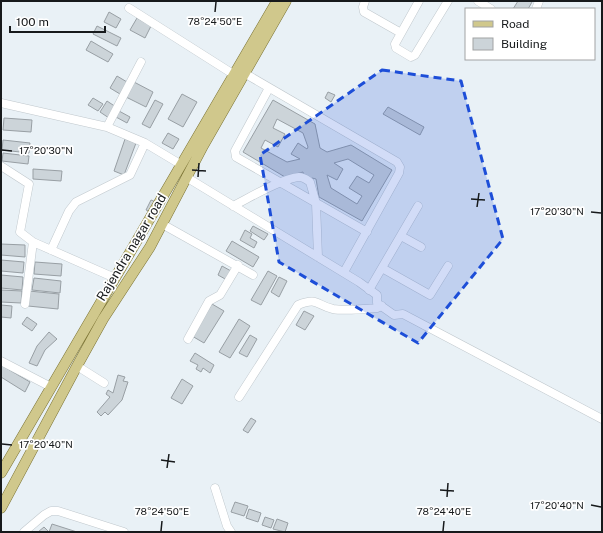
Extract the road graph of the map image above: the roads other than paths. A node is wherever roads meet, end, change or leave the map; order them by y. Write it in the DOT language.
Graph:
graph roads {
  1 [pos="365,1"];
  2 [pos="419,1"];
  3 [pos="448,1"];
  4 [pos="478,1"];
  5 [pos="278,2"];
  6 [pos="129,8"];
  7 [pos="489,8"];
  8 [pos="401,33"];
  9 [pos="141,62"];
  10 [pos="244,73"];
  11 [pos="233,74"];
  12 [pos="270,88"];
  13 [pos="1,103"];
  14 [pos="108,127"];
  15 [pos="145,143"];
  16 [pos="198,144"];
  17 [pos="180,164"];
  18 [pos="1,166"];
  19 [pos="186,177"];
  20 [pos="281,183"];
  21 [pos="316,203"];
  22 [pos="233,206"];
  23 [pos="418,206"];
  24 [pos="162,224"];
  25 [pos="366,232"];
  26 [pos="401,236"];
  27 [pos="33,242"];
  28 [pos="421,247"];
  29 [pos="51,250"];
  30 [pos="318,257"];
  31 [pos="238,265"];
  32 [pos="448,266"];
  33 [pos="382,268"];
  34 [pos="344,272"];
  35 [pos="253,275"];
  36 [pos="115,278"];
  37 [pos="369,290"];
  38 [pos="25,304"];
  39 [pos="382,306"];
  40 [pos="188,339"];
  41 [pos="1,360"];
  42 [pos="77,366"];
  43 [pos="104,383"];
  44 [pos="51,387"];
  45 [pos="239,397"];
  46 [pos="602,419"];
  47 [pos="1,473"];
  48 [pos="215,488"];
  49 [pos="1,508"];
  50 [pos="24,532"];
  51 [pos="124,532"];
  52 [pos="231,532"];
  1 -- 8 [label="street"];
  2 -- 8 [label="street"];
  3 -- 8 [label="street"];
  4 -- 7 [label="street"];
  5 -- 10 [label="main road, Rajendra nagar road"];
  5 -- 11 [label="main road, Rajendra nagar road"];
  6 -- 11 [label="street"];
  9 -- 14 [label="street"];
  10 -- 12 [label="street"];
  10 -- 16 [label="main road, Rajendra nagar road"];
  11 -- 16 [label="main road, Rajendra nagar road"];
  12 -- 20 [label="street"];
  12 -- 25 [label="street"];
  13 -- 14 [label="street"];
  14 -- 15 [label="street"];
  15 -- 17 [label="street"];
  15 -- 29 [label="street"];
  16 -- 17 [label="main road, Rajendra nagar road"];
  16 -- 19 [label="main road, Rajendra nagar road"];
  17 -- 36 [label="main road, Rajendra nagar road"];
  18 -- 27 [label="street"];
  19 -- 22 [label="street"];
  19 -- 24 [label="main road, Rajendra nagar road"];
  20 -- 21 [label="street"];
  20 -- 21 [label="street"];
  20 -- 22 [label="street"];
  21 -- 25 [label="street"];
  21 -- 30 [label="street"];
  22 -- 30 [label="street"];
  23 -- 26 [label="street"];
  24 -- 31 [label="street"];
  24 -- 42 [label="main road, Rajendra nagar road"];
  25 -- 34 [label="street"];
  26 -- 28 [label="street"];
  26 -- 33 [label="street"];
  27 -- 29 [label="street"];
  27 -- 38 [label="street"];
  29 -- 36 [label="street"];
  30 -- 34 [label="street"];
  31 -- 35 [label="street"];
  31 -- 40 [label="street"];
  32 -- 33 [label="street"];
  33 -- 37 [label="street"];
  34 -- 37 [label="street"];
  36 -- 44 [label="main road, Rajendra nagar road"];
  37 -- 39 [label="street"];
  39 -- 45 [label="street"];
  39 -- 46 [label="street"];
  41 -- 44 [label="street"];
  42 -- 43 [label="street"];
  42 -- 49 [label="main road, Rajendra nagar road"];
  44 -- 47 [label="main road, Rajendra nagar road"];
  48 -- 52 [label="street"];
  50 -- 51 [label="street"];
}
